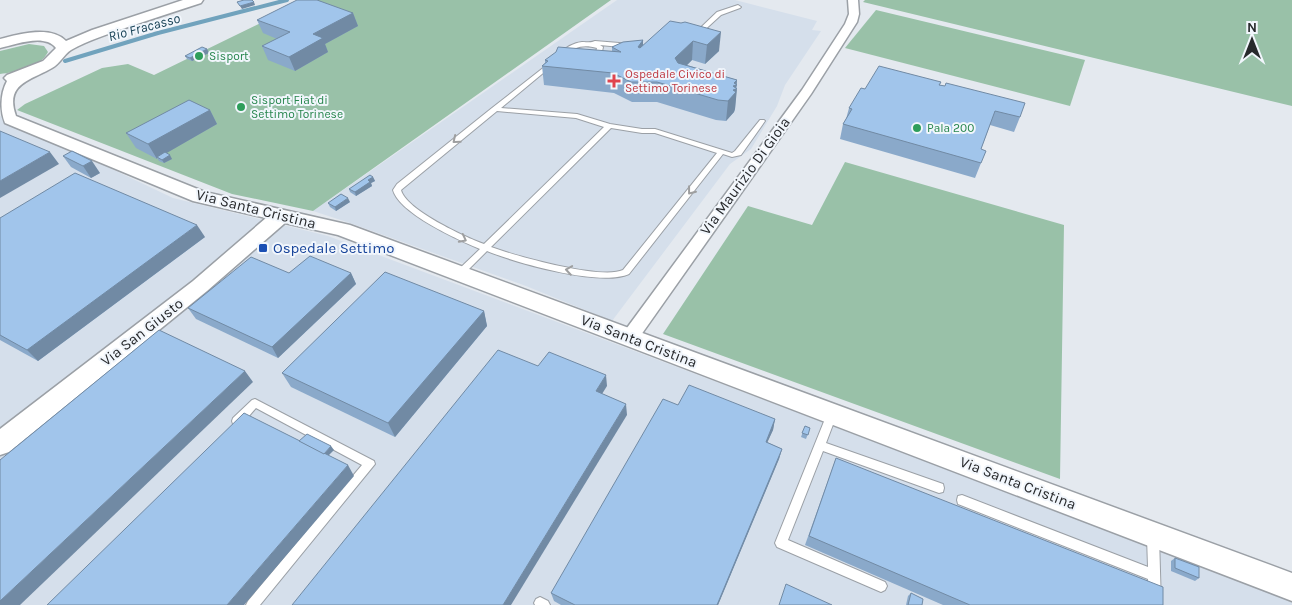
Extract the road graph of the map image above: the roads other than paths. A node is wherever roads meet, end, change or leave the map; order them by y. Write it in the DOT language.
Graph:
graph roads {
  1 [pos="196,0"];
  2 [pos="854,6"];
  3 [pos="738,7"];
  4 [pos="692,38"];
  5 [pos="2,43"];
  6 [pos="61,44"];
  7 [pos="582,44"];
  8 [pos="638,49"];
  9 [pos="608,64"];
  10 [pos="3,85"];
  11 [pos="494,110"];
  12 [pos="762,121"];
  13 [pos="609,126"];
  14 [pos="722,152"];
  15 [pos="281,216"];
  16 [pos="485,248"];
  17 [pos="460,273"];
  18 [pos="630,337"];
  19 [pos="832,414"];
  20 [pos="228,431"];
  21 [pos="0,444"];
  22 [pos="820,445"];
  23 [pos="939,488"];
  24 [pos="962,500"];
  25 [pos="1153,534"];
  26 [pos="1154,575"];
  27 [pos="881,586"];
  28 [pos="1292,587"];
  29 [pos="252,605"];
  30 [pos="1155,605"];
  1 -- 6 [label="street"];
  2 -- 18 [label="street, Via Maurizio Di Gioia"];
  3 -- 4 [label="lane"];
  5 -- 6 [label="street"];
  6 -- 10 [label="street, Via Santa Cristina"];
  7 -- 8 [label="lane"];
  7 -- 9 [label="lane"];
  7 -- 11 [label="lane"];
  10 -- 15 [label="street, Via Santa Cristina"];
  11 -- 13 [label="lane"];
  11 -- 16 [label="lane, one-way"];
  12 -- 14 [label="lane"];
  13 -- 14 [label="lane"];
  13 -- 16 [label="lane"];
  14 -- 16 [label="lane, one-way"];
  15 -- 17 [label="street, Via Santa Cristina"];
  15 -- 21 [label="street, Via San Giusto"];
  16 -- 17 [label="lane"];
  17 -- 18 [label="street, Via Santa Cristina"];
  18 -- 19 [label="street, Via Santa Cristina"];
  19 -- 22 [label="lane"];
  19 -- 25 [label="street, Via Santa Cristina"];
  20 -- 29 [label="lane"];
  22 -- 23 [label="lane"];
  22 -- 27 [label="lane"];
  24 -- 26 [label="lane"];
  25 -- 26 [label="lane"];
  25 -- 28 [label="street, Via Santa Cristina"];
  26 -- 30 [label="lane"];
}
